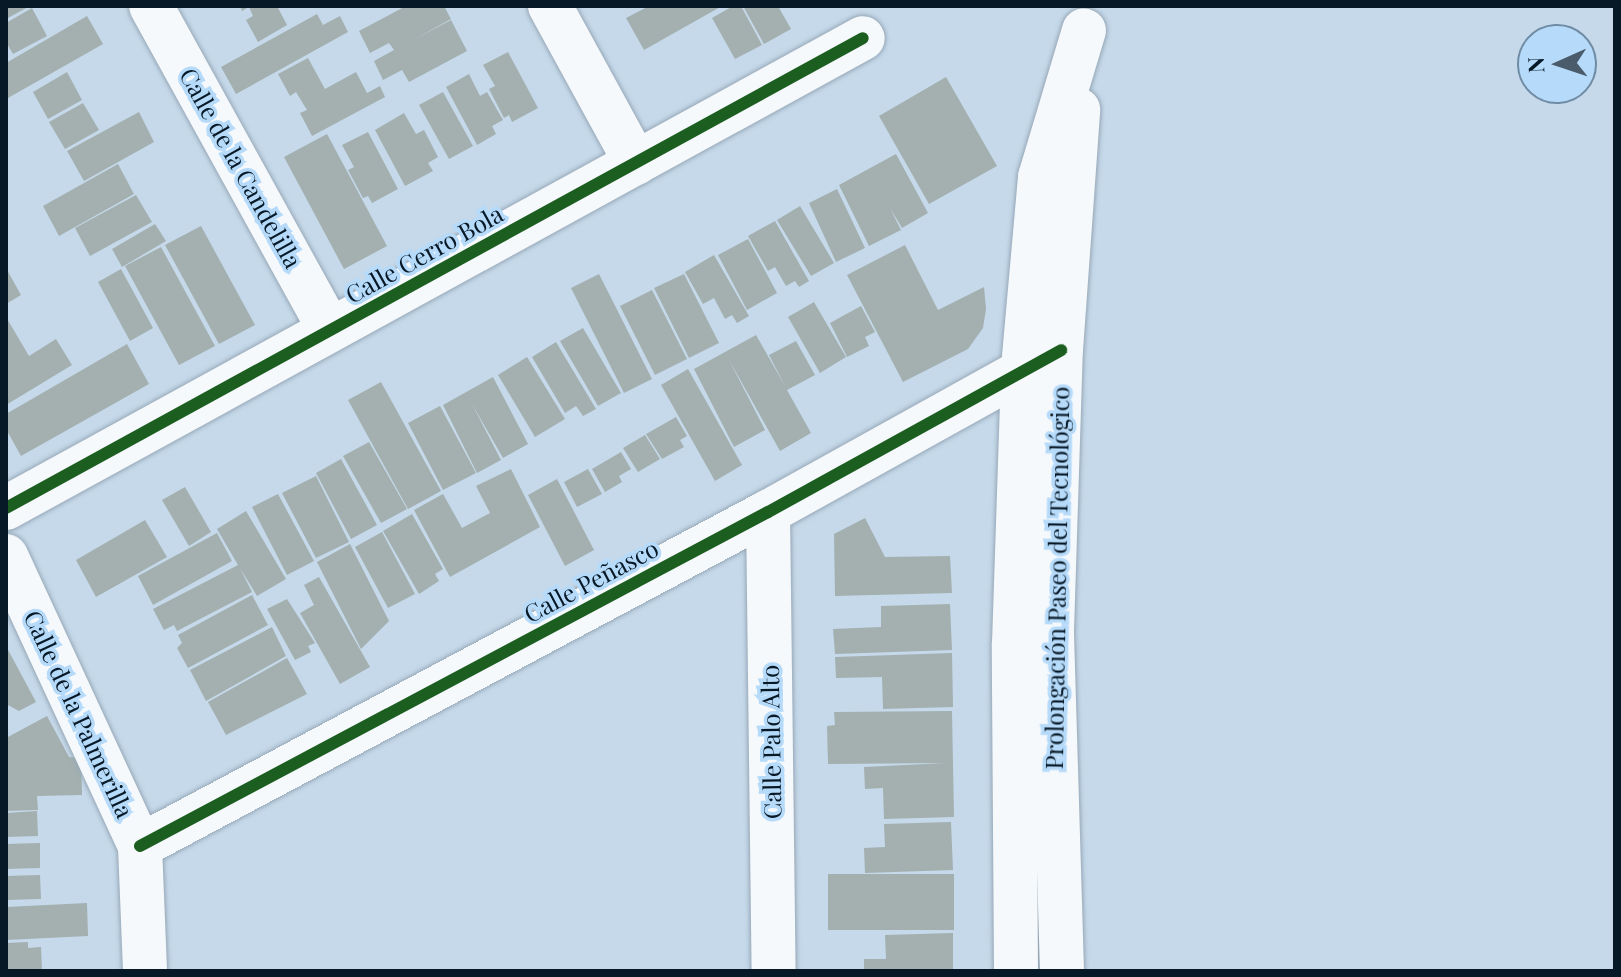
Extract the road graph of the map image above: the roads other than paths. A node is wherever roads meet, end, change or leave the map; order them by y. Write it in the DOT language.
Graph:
graph roads {
  1 [pos="151,6"];
  2 [pos="550,6"];
  3 [pos="863,38"];
  4 [pos="636,163"];
  5 [pos="330,330"];
  6 [pos="1042,359"];
  7 [pos="6,508"];
  8 [pos="768,512"];
  9 [pos="6,556"];
  10 [pos="140,846"];
  11 [pos="145,971"];
  12 [pos="774,971"];
  13 [pos="1016,971"];
  14 [pos="1062,971"];
  1 -- 5 [label="street, Calle de la Candelilla"];
  2 -- 4 [label="street"];
  3 -- 4 [label="street, Calle Cerro Bola"];
  4 -- 5 [label="street, Calle Cerro Bola"];
  5 -- 7 [label="street, Calle Cerro Bola"];
  6 -- 6 [label="street, Prolongación Paseo del Tecnológico"];
  6 -- 8 [label="street, Calle Peñasco"];
  6 -- 13 [label="street, Prolongación Paseo del Tecnológico"];
  6 -- 14 [label="street, Prolongación Paseo del Tecnológico"];
  8 -- 10 [label="street, Calle Peñasco"];
  8 -- 12 [label="street, Calle Palo Alto"];
  9 -- 10 [label="street, Calle de la Palmerilla"];
  10 -- 11 [label="street, Calle de la Palmerilla"];
}
